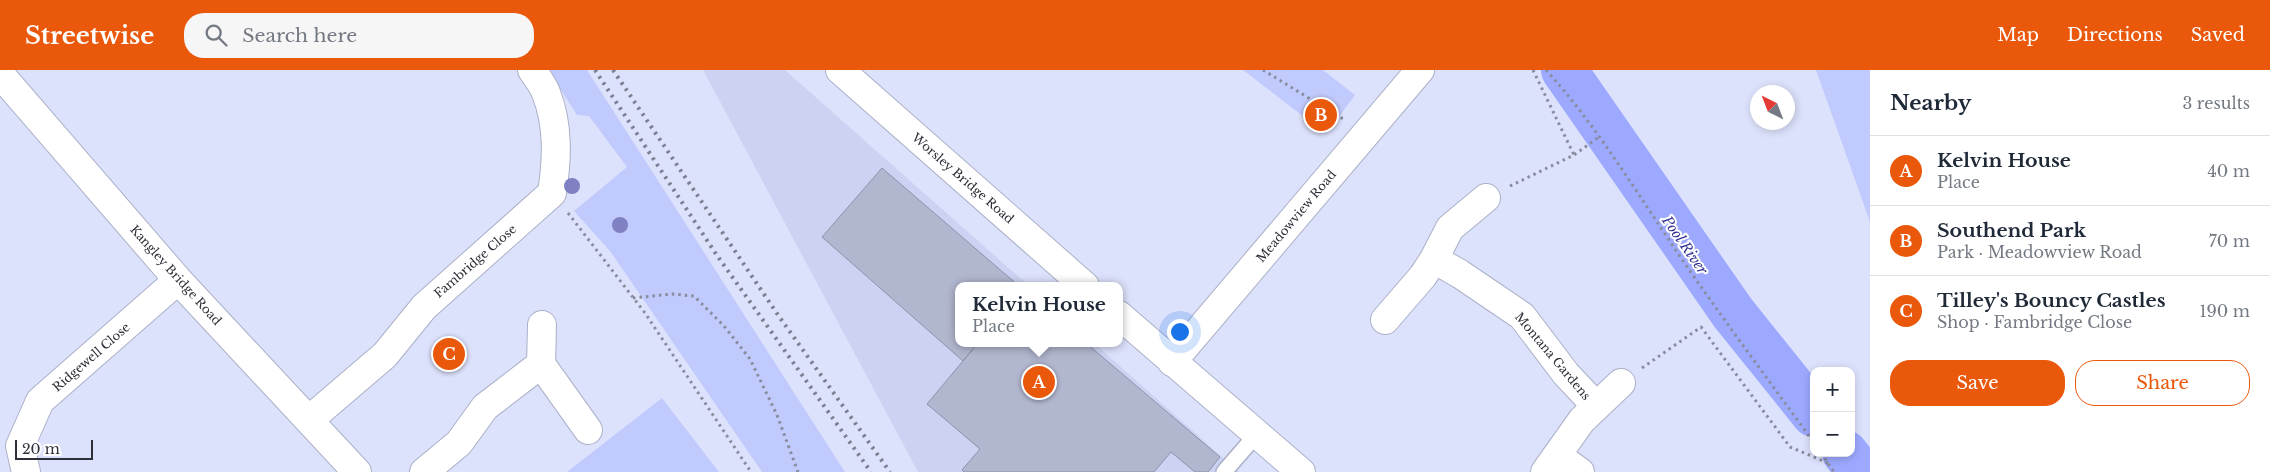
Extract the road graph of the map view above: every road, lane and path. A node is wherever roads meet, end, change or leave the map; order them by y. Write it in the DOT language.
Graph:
graph roads {
  1 [pos="532,70"];
  2 [pos="840,70"];
  3 [pos="1264,70"];
  4 [pos="1420,70"];
  5 [pos="1533,70"];
  6 [pos="1546,70"];
  7 [pos="0,74"];
  8 [pos="1364,134"];
  9 [pos="1599,137"];
  10 [pos="1574,155"];
  11 [pos="552,193"];
  12 [pos="1486,198"];
  13 [pos="1434,259"];
  14 [pos="178,280"];
  15 [pos="1081,282"];
  16 [pos="633,298"];
  17 [pos="1123,319"];
  18 [pos="1386,320"];
  19 [pos="542,325"];
  20 [pos="1172,362"];
  21 [pos="541,364"];
  22 [pos="1621,383"];
  23 [pos="1596,406"];
  24 [pos="308,420"];
  25 [pos="588,430"];
  26 [pos="1257,434"];
  27 [pos="1810,438"];
  28 [pos="15,454"];
  29 [pos="1824,457"];
  30 [pos="1828,462"];
  31 [pos="1552,464"];
  32 [pos="357,472"];
  33 [pos="424,472"];
  34 [pos="751,472"];
  35 [pos="798,472"];
  36 [pos="1224,472"];
  37 [pos="1301,472"];
  38 [pos="1580,472"];
  39 [pos="1834,472"];
  1 -- 11 [label="street"];
  2 -- 15 [label="street, Worsley Bridge Road"];
  3 -- 8 [label="path"];
  4 -- 8 [label="street, Meadowview Road"];
  5 -- 10 [label="path"];
  6 -- 9 [label="path"];
  7 -- 14 [label="street, Kangley Bridge Road"];
  8 -- 20 [label="street, Meadowview Road"];
  9 -- 10 [label="path"];
  9 -- 27 [label="path"];
  10 -- 12 [label="path"];
  11 -- 16 [label="path"];
  11 -- 24 [label="street, Fambridge Close"];
  12 -- 13 [label="street"];
  13 -- 18 [label="street"];
  13 -- 23 [label="street, Montana Gardens"];
  14 -- 24 [label="street, Kangley Bridge Road"];
  14 -- 28 [label="street, Ridgewell Close"];
  16 -- 34 [label="path"];
  16 -- 35 [label="path"];
  17 -- 20 [label="street"];
  19 -- 21 [label="street"];
  20 -- 26 [label="street"];
  21 -- 25 [label="street"];
  21 -- 33 [label="street"];
  22 -- 23 [label="street, Montana Gardens"];
  22 -- 30 [label="path"];
  23 -- 31 [label="street, Montana Gardens"];
  24 -- 32 [label="street, Kangley Bridge Road"];
  26 -- 36 [label="lane"];
  26 -- 37 [label="street"];
  29 -- 30 [label="path"];
  30 -- 39 [label="path"];
  31 -- 38 [label="street, Montana Gardens"];
}
